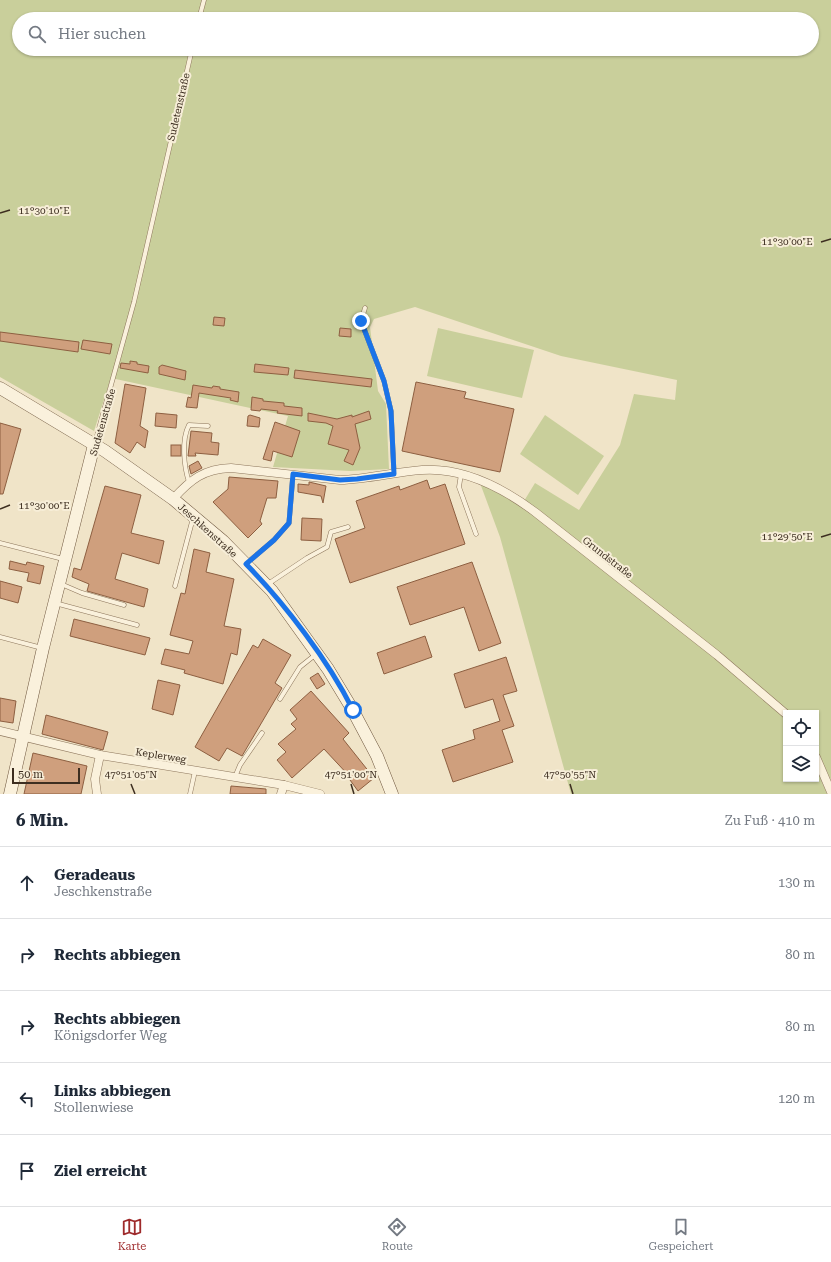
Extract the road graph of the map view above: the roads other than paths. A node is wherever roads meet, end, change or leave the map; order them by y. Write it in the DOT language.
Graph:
graph roads {
  1 [pos="204,0"];
  2 [pos="201,12"];
  3 [pos="190,56"];
  4 [pos="365,308"];
  5 [pos="0,388"];
  6 [pos="208,426"];
  7 [pos="94,445"];
  8 [pos="293,474"];
  9 [pos="394,474"];
  10 [pos="461,474"];
  11 [pos="189,482"];
  12 [pos="173,499"];
  13 [pos="193,516"];
  14 [pos="348,527"];
  15 [pos="476,534"];
  16 [pos="0,543"];
  17 [pos="65,560"];
  18 [pos="246,564"];
  19 [pos="59,583"];
  20 [pos="175,586"];
  21 [pos="266,586"];
  22 [pos="54,602"];
  23 [pos="124,605"];
  24 [pos="137,625"];
  25 [pos="0,637"];
  26 [pos="43,648"];
  27 [pos="317,653"];
  28 [pos="280,700"];
  29 [pos="783,711"];
  30 [pos="0,731"];
  31 [pos="262,733"];
  32 [pos="24,735"];
  33 [pos="100,755"];
  34 [pos="819,764"];
  35 [pos="195,770"];
  36 [pos="235,777"];
  37 [pos="284,785"];
  38 [pos="831,792"];
  39 [pos="10,794"];
  40 [pos="97,794"];
  41 [pos="190,794"];
  42 [pos="281,794"];
  43 [pos="320,794"];
  44 [pos="392,794"];
  1 -- 2 [label="lane"];
  3 -- 7 [label="lane, Sudetenstraße"];
  4 -- 9 [label="lane"];
  5 -- 7 [label="street, Jeschkenstraße"];
  6 -- 11 [label="lane"];
  7 -- 12 [label="street, Jeschkenstraße"];
  7 -- 17 [label="street, Sudetenstraße"];
  8 -- 9 [label="street, Grundstraße"];
  8 -- 11 [label="street, Grundstraße"];
  8 -- 18 [label="lane"];
  9 -- 10 [label="street, Grundstraße"];
  10 -- 15 [label="lane"];
  10 -- 29 [label="street, Grundstraße"];
  11 -- 12 [label="street, Grundstraße"];
  12 -- 13 [label="street, Jeschkenstraße"];
  13 -- 18 [label="street, Jeschkenstraße"];
  13 -- 20 [label="lane"];
  14 -- 21 [label="lane"];
  16 -- 17 [label="lane"];
  17 -- 19 [label="street, Sudetenstraße"];
  18 -- 21 [label="street, Jeschkenstraße"];
  19 -- 22 [label="street, Sudetenstraße"];
  19 -- 23 [label="lane"];
  21 -- 27 [label="street, Jeschkenstraße"];
  22 -- 24 [label="lane"];
  22 -- 26 [label="street, Sudetenstraße"];
  25 -- 26 [label="lane"];
  26 -- 32 [label="street, Sudetenstraße"];
  27 -- 28 [label="lane"];
  27 -- 44 [label="street, Jeschkenstraße"];
  30 -- 32 [label="street, Keplerweg"];
  31 -- 36 [label="lane"];
  32 -- 33 [label="street, Keplerweg"];
  32 -- 39 [label="street, Sudetenstraße"];
  33 -- 35 [label="street, Keplerweg"];
  33 -- 40 [label="street"];
  34 -- 38 [label="street"];
  35 -- 36 [label="street, Keplerweg"];
  35 -- 41 [label="lane"];
  36 -- 37 [label="street, Keplerweg"];
  37 -- 42 [label="street"];
  37 -- 43 [label="street, Keplerweg"];
}
